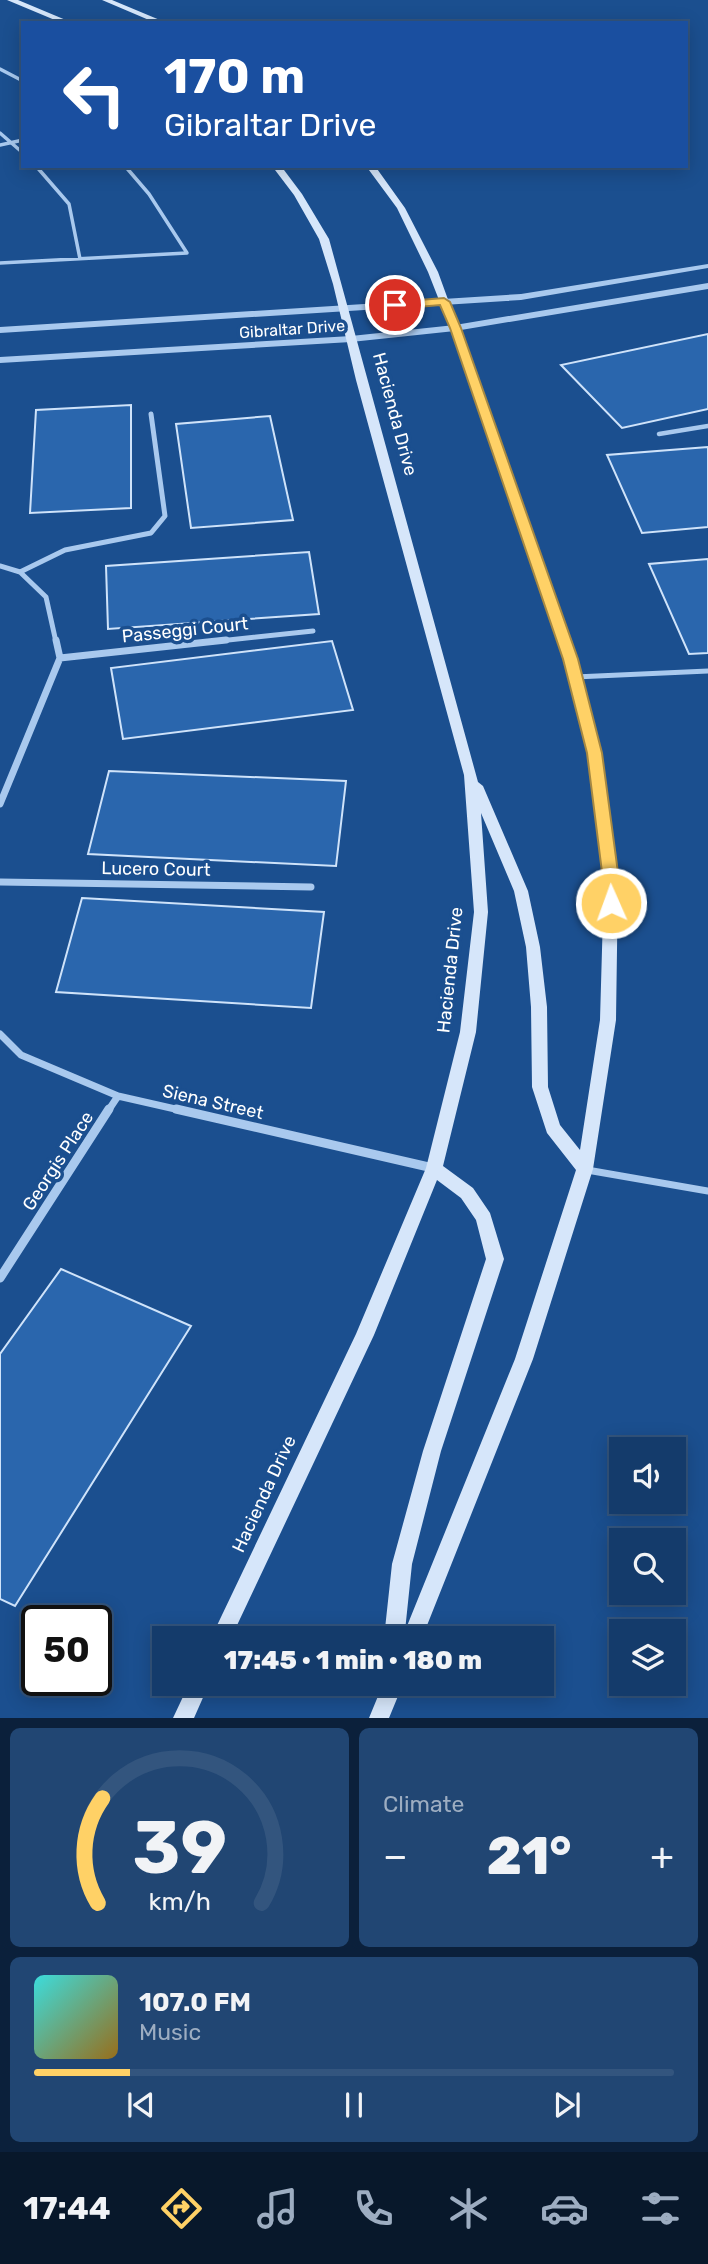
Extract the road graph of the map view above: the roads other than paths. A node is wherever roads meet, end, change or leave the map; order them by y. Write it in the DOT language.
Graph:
graph roads {
  1 [pos="10,0"];
  2 [pos="106,0"];
  3 [pos="64,21"];
  4 [pos="158,21"];
  5 [pos="0,69"];
  6 [pos="21,80"];
  7 [pos="0,133"];
  8 [pos="21,140"];
  9 [pos="12,142"];
  10 [pos="0,145"];
  11 [pos="21,151"];
  12 [pos="38,168"];
  13 [pos="127,168"];
  14 [pos="278,168"];
  15 [pos="371,168"];
  16 [pos="80,259"];
  17 [pos="0,263"];
  18 [pos="708,266"];
  19 [pos="708,286"];
  20 [pos="444,302"];
  21 [pos="345,309"];
  22 [pos="455,328"];
  23 [pos="0,330"];
  24 [pos="351,338"];
  25 [pos="0,360"];
  26 [pos="151,414"];
  27 [pos="708,426"];
  28 [pos="659,434"];
  29 [pos="0,566"];
  30 [pos="20,572"];
  31 [pos="313,631"];
  32 [pos="60,658"];
  33 [pos="708,671"];
  34 [pos="575,677"];
  35 [pos="471,775"];
  36 [pos="0,804"];
  37 [pos="0,882"];
  38 [pos="311,887"];
  39 [pos="0,1034"];
  40 [pos="118,1096"];
  41 [pos="434,1168"];
  42 [pos="585,1169"];
  43 [pos="708,1191"];
  44 [pos="0,1278"];
  45 [pos="226,1626"];
  46 [pos="395,1626"];
  47 [pos="417,1626"];
  48 [pos="193,1696"];
  49 [pos="183,1718"];
  1 -- 3 [label="main road"];
  2 -- 4 [label="main road"];
  5 -- 6 [label="lane"];
  7 -- 9 [label="lane"];
  8 -- 9 [label="lane"];
  9 -- 10 [label="lane"];
  9 -- 11 [label="lane"];
  12 -- 16 [label="lane"];
  13 -- 16 [label="lane"];
  14 -- 21 [label="main road, Hacienda Drive"];
  15 -- 20 [label="main road"];
  16 -- 17 [label="lane"];
  18 -- 20 [label="street, Gibraltar Drive"];
  19 -- 22 [label="street, Gibraltar Drive"];
  20 -- 21 [label="street, Gibraltar Drive"];
  20 -- 22 [label="main road"];
  21 -- 23 [label="street, Gibraltar Drive"];
  21 -- 24 [label="main road, Hacienda Drive"];
  22 -- 24 [label="street, Gibraltar Drive"];
  22 -- 34 [label="main road"];
  24 -- 25 [label="street, Gibraltar Drive"];
  24 -- 35 [label="main road, Hacienda Drive"];
  26 -- 30 [label="street"];
  27 -- 28 [label="lane"];
  29 -- 30 [label="street"];
  30 -- 32 [label="street"];
  31 -- 32 [label="street, Passeggi Court"];
  32 -- 36 [label="street"];
  33 -- 34 [label="lane"];
  34 -- 42 [label="main road"];
  35 -- 41 [label="main road, Hacienda Drive"];
  35 -- 42 [label="main road"];
  37 -- 38 [label="street, Lucero Court"];
  39 -- 40 [label="street, Siena Street"];
  40 -- 41 [label="street, Siena Street"];
  40 -- 44 [label="street, Georgis Place"];
  41 -- 45 [label="main road, Hacienda Drive"];
  41 -- 46 [label="main road"];
  42 -- 43 [label="lane"];
  42 -- 47 [label="main road"];
  48 -- 49 [label="main road"];
}
